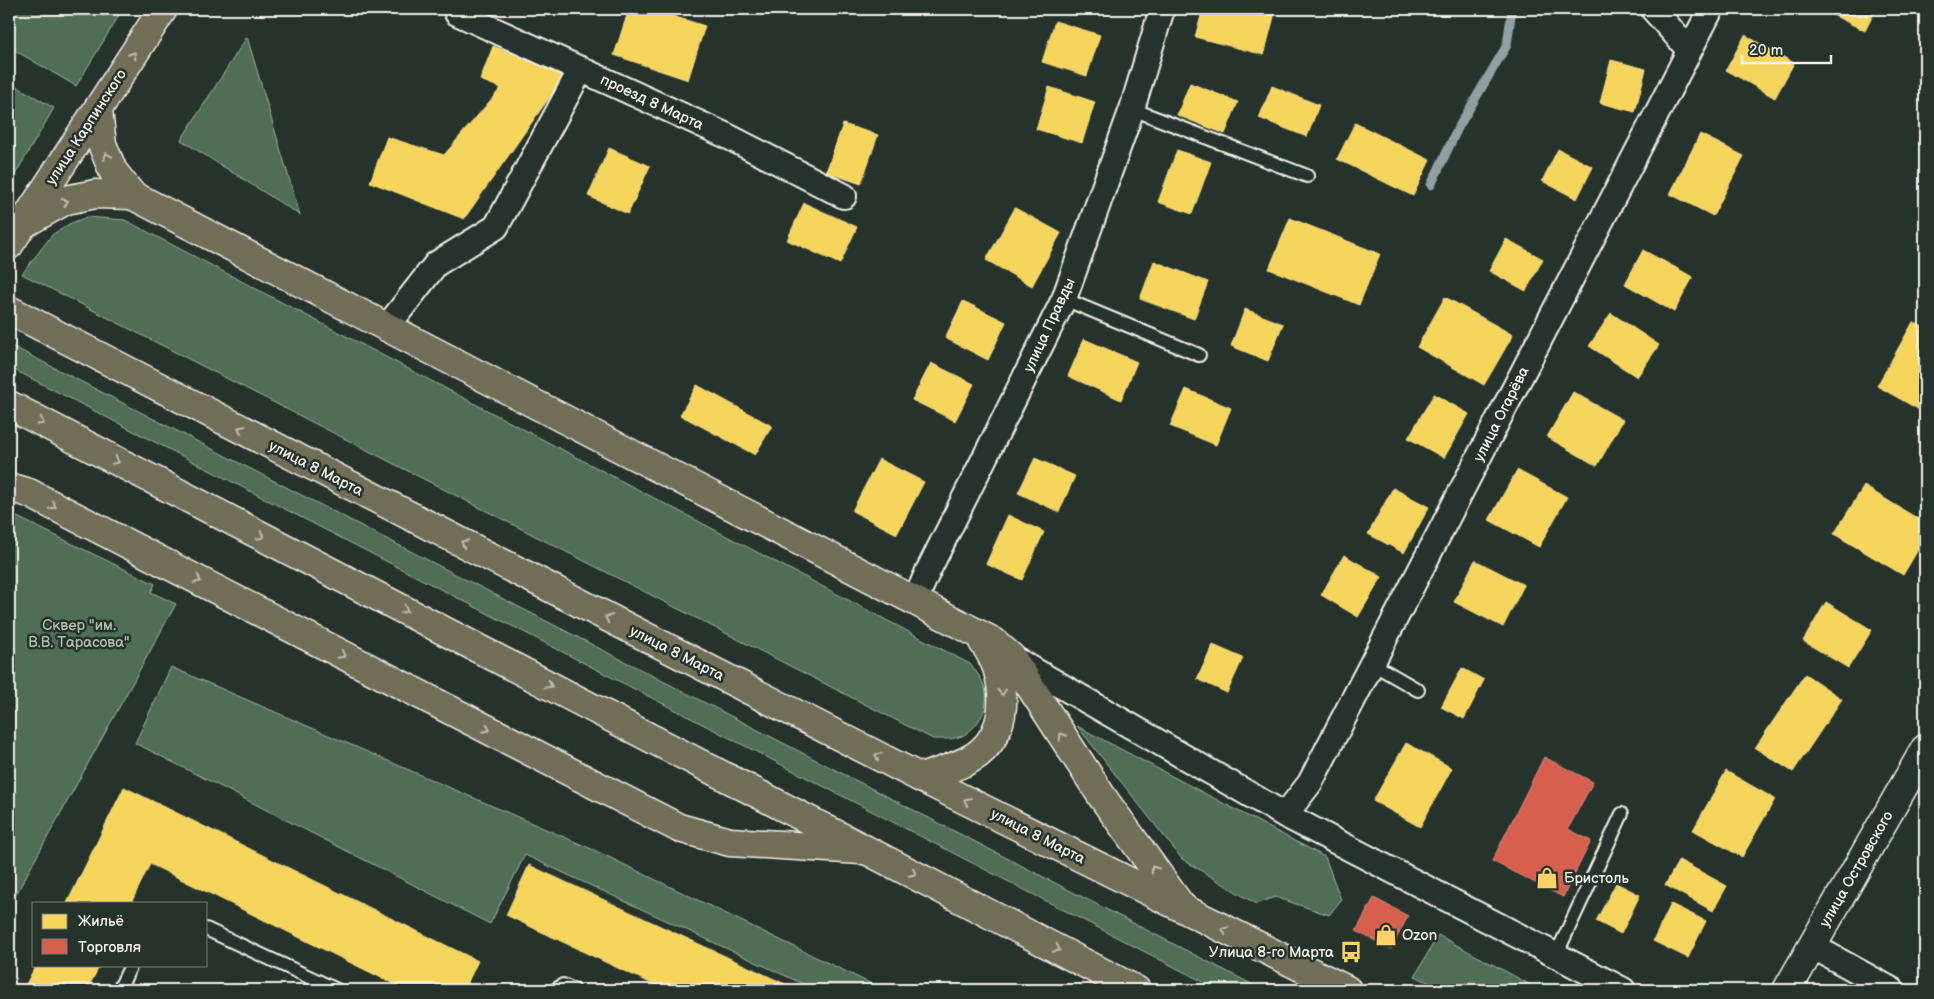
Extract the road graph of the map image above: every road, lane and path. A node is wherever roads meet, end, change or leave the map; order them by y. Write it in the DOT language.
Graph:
graph roads {
  1 [pos="162,9"];
  2 [pos="1162,9"];
  3 [pos="1652,9"];
  4 [pos="1711,9"];
  5 [pos="457,13"];
  6 [pos="1689,50"];
  7 [pos="581,69"];
  8 [pos="1132,109"];
  9 [pos="98,111"];
  10 [pos="1307,176"];
  11 [pos="132,195"];
  12 [pos="844,196"];
  13 [pos="15,235"];
  14 [pos="1064,299"];
  15 [pos="9,310"];
  16 [pos="387,327"];
  17 [pos="1200,355"];
  18 [pos="9,405"];
  19 [pos="9,487"];
  20 [pos="915,601"];
  21 [pos="976,633"];
  22 [pos="1011,657"];
  23 [pos="1371,663"];
  24 [pos="1418,690"];
  25 [pos="1925,748"];
  26 [pos="921,778"];
  27 [pos="1622,814"];
  28 [pos="1285,815"];
  29 [pos="870,851"];
  30 [pos="1183,909"];
  31 [pos="208,930"];
  32 [pos="1812,946"];
  33 [pos="1556,955"];
  34 [pos="131,966"];
  35 [pos="119,990"];
  36 [pos="337,990"];
  37 [pos="555,990"];
  38 [pos="574,990"];
  39 [pos="1136,990"];
  40 [pos="1347,990"];
  41 [pos="1624,990"];
  42 [pos="1787,990"];
  43 [pos="1892,990"];
  9 -- 1 [label="main road, улица Карпинского, one-way"];
  2 -- 8 [label="street, улица Правды"];
  3 -- 6 [label="street"];
  4 -- 6 [label="street, улица Огарёва"];
  5 -- 7 [label="street, проезд 8 Марта"];
  6 -- 23 [label="street, улица Огарёва"];
  7 -- 12 [label="street, проезд 8 Марта"];
  7 -- 16 [label="street"];
  8 -- 10 [label="lane"];
  8 -- 14 [label="street, улица Правды"];
  11 -- 9 [label="main road, one-way"];
  9 -- 13 [label="main road, улица Карпинского"];
  13 -- 11 [label="main road, one-way"];
  11 -- 16 [label="main road"];
  14 -- 17 [label="lane"];
  14 -- 20 [label="street, улица Правды"];
  26 -- 15 [label="main road, улица 8 Марта, one-way"];
  16 -- 20 [label="main road"];
  18 -- 29 [label="main road, one-way"];
  19 -- 29 [label="main road, one-way"];
  20 -- 21 [label="main road"];
  21 -- 22 [label="main road"];
  21 -- 26 [label="main road, one-way"];
  22 -- 28 [label="street"];
  30 -- 22 [label="main road, one-way"];
  23 -- 24 [label="lane"];
  23 -- 28 [label="street, улица Огарёва"];
  25 -- 32 [label="street, улица Островского"];
  30 -- 26 [label="main road, улица 8 Марта, one-way"];
  27 -- 33 [label="lane"];
  28 -- 33 [label="street"];
  29 -- 39 [label="main road, one-way"];
  40 -- 30 [label="main road, улица 8 Марта, one-way"];
  31 -- 36 [label="lane"];
  32 -- 42 [label="street, улица Островского"];
  32 -- 43 [label="street"];
  33 -- 41 [label="street"];
  34 -- 35 [label="lane"];
  37 -- 38 [label="lane"];
}
